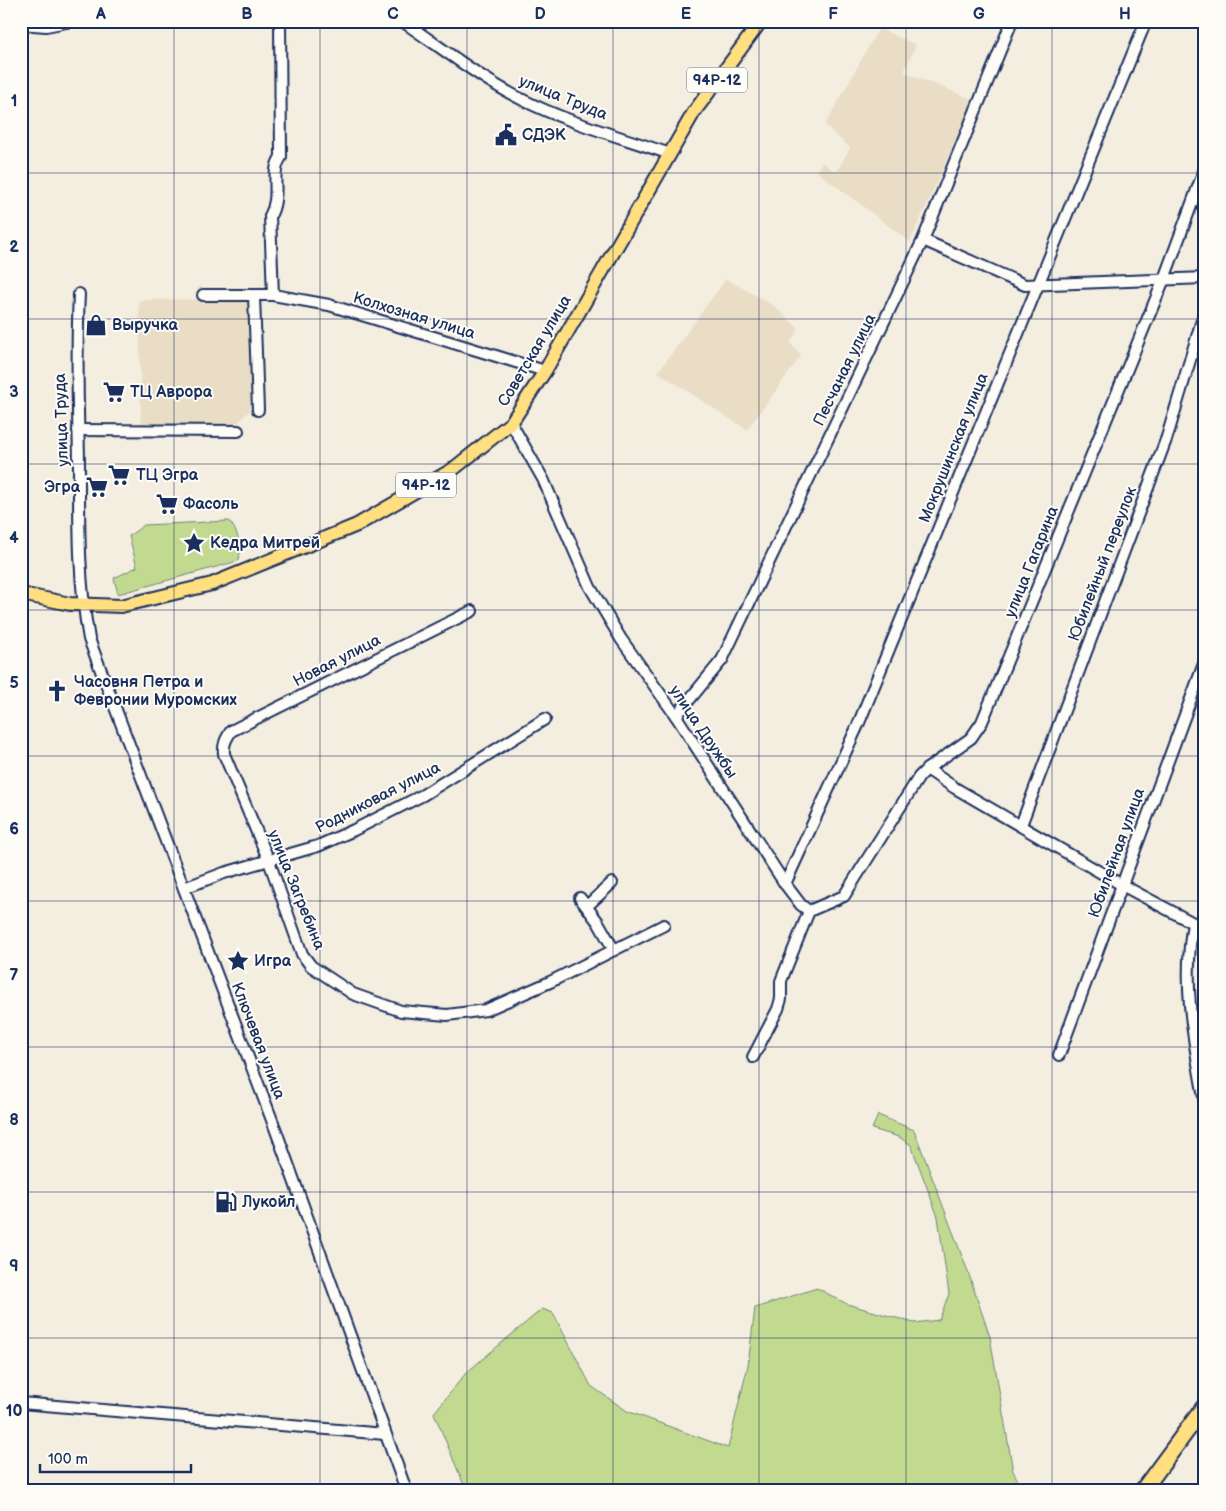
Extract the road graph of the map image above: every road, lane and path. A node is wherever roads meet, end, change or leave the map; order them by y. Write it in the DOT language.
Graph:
graph roads {
  1 [pos="72,21"];
  2 [pos="280,21"];
  3 [pos="402,21"];
  4 [pos="761,21"];
  5 [pos="1012,21"];
  6 [pos="1146,21"];
  7 [pos="21,24"];
  8 [pos="670,154"];
  9 [pos="1205,168"];
  10 [pos="923,240"];
  11 [pos="1205,278"];
  12 [pos="1164,279"];
  13 [pos="1037,286"];
  14 [pos="79,294"];
  15 [pos="204,295"];
  16 [pos="273,295"];
  17 [pos="254,296"];
  18 [pos="1205,310"];
  19 [pos="545,371"];
  20 [pos="258,410"];
  21 [pos="510,423"];
  22 [pos="78,430"];
  23 [pos="238,431"];
  24 [pos="21,594"];
  25 [pos="82,604"];
  26 [pos="472,611"];
  27 [pos="1205,661"];
  28 [pos="676,716"];
  29 [pos="545,719"];
  30 [pos="223,746"];
  31 [pos="927,769"];
  32 [pos="1020,825"];
  33 [pos="268,861"];
  34 [pos="612,883"];
  35 [pos="785,884"];
  36 [pos="1122,885"];
  37 [pos="184,888"];
  38 [pos="809,911"];
  39 [pos="1193,923"];
  40 [pos="664,925"];
  41 [pos="1205,926"];
  42 [pos="614,950"];
  43 [pos="1060,1055"];
  44 [pos="753,1057"];
  45 [pos="1205,1103"];
  46 [pos="21,1403"];
  47 [pos="1205,1406"];
  48 [pos="385,1434"];
  49 [pos="406,1490"];
  50 [pos="1143,1490"];
  1 -- 7 [label="street"];
  2 -- 16 [label="street"];
  3 -- 8 [label="street, улица Труда"];
  4 -- 8 [label="main road, Советская улица / 94Р-12"];
  5 -- 10 [label="street, Песчаная улица"];
  6 -- 13 [label="street, Мокрушинская улица"];
  8 -- 19 [label="main road, Советская улица / 94Р-12"];
  9 -- 12 [label="street, улица Гагарина"];
  10 -- 13 [label="street"];
  10 -- 28 [label="street, Песчаная улица"];
  11 -- 12 [label="street"];
  12 -- 13 [label="street"];
  12 -- 31 [label="street, улица Гагарина"];
  13 -- 35 [label="street, Мокрушинская улица"];
  14 -- 22 [label="street, улица Труда"];
  15 -- 17 [label="street, Колхозная улица"];
  16 -- 17 [label="street, Колхозная улица"];
  16 -- 19 [label="street, Колхозная улица"];
  17 -- 20 [label="street"];
  18 -- 32 [label="street, Юбилейный переулок"];
  19 -- 21 [label="main road, Советская улица / 94Р-12"];
  21 -- 25 [label="main road, Советская улица / 94Р-12"];
  21 -- 28 [label="street, улица Дружбы"];
  22 -- 23 [label="street"];
  22 -- 25 [label="street, улица Труда"];
  24 -- 25 [label="main road, Советская улица / 94Р-12"];
  25 -- 37 [label="street, Ключевая улица"];
  26 -- 30 [label="street, Новая улица"];
  27 -- 36 [label="street, Юбилейная улица"];
  28 -- 35 [label="street, улица Дружбы"];
  29 -- 33 [label="street, Родниковая улица"];
  30 -- 33 [label="street, улица Загребина"];
  31 -- 32 [label="street"];
  31 -- 38 [label="street, улица Гагарина"];
  32 -- 36 [label="street"];
  33 -- 37 [label="street, Родниковая улица"];
  33 -- 42 [label="street, улица Загребина"];
  34 -- 42 [label="street"];
  35 -- 38 [label="street, улица Дружбы"];
  36 -- 39 [label="street"];
  36 -- 43 [label="street, Юбилейная улица"];
  37 -- 48 [label="street, Ключевая улица"];
  38 -- 44 [label="street"];
  39 -- 41 [label="street"];
  39 -- 45 [label="street"];
  40 -- 42 [label="street, улица Загребина"];
  46 -- 48 [label="street"];
  47 -- 50 [label="highway"];
  48 -- 49 [label="street, Ключевая улица"];
}
